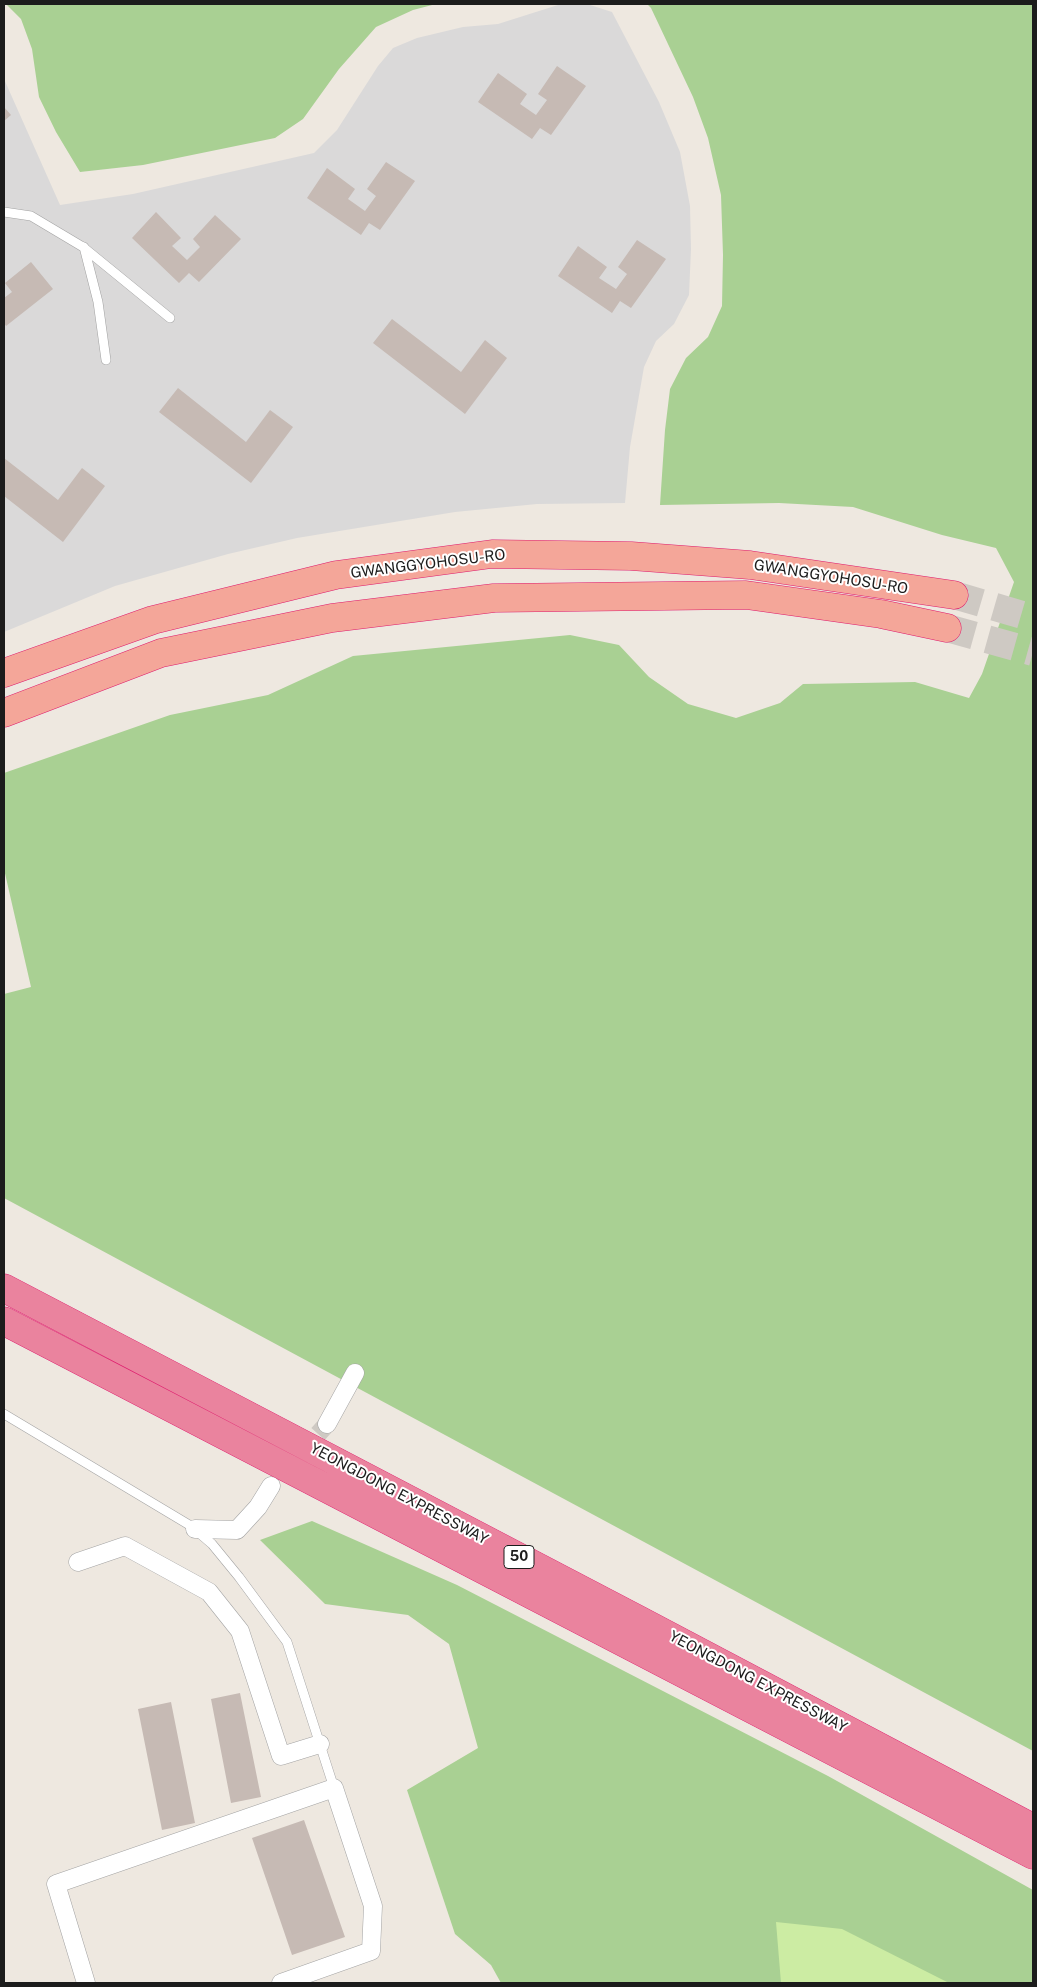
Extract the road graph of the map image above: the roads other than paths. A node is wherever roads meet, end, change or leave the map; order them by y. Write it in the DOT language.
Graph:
graph roads {
  1 [pos="4,212"];
  2 [pos="84,247"];
  3 [pos="170,318"];
  4 [pos="106,360"];
  5 [pos="954,595"];
  6 [pos="946,628"];
  7 [pos="4,673"];
  8 [pos="4,713"];
  9 [pos="4,1288"];
  10 [pos="4,1321"];
  11 [pos="355,1374"];
  12 [pos="4,1414"];
  13 [pos="327,1424"];
  14 [pos="271,1486"];
  15 [pos="195,1530"];
  16 [pos="78,1562"];
  17 [pos="320,1744"];
  18 [pos="334,1788"];
  19 [pos="1033,1828"];
  20 [pos="1033,1854"];
  21 [pos="86,1983"];
  22 [pos="281,1983"];
  1 -- 2 [label="lane"];
  2 -- 3 [label="lane"];
  2 -- 4 [label="lane"];
  5 -- 7 [label="highway, GWANGGYOHOSU-RO"];
  6 -- 8 [label="highway, GWANGGYOHOSU-RO"];
  9 -- 19 [label="highway, YEONGDONG EXPRESSWAY / 50"];
  10 -- 20 [label="highway, YEONGDONG EXPRESSWAY / 50"];
  11 -- 13 [label="street"];
  12 -- 15 [label="lane"];
  14 -- 15 [label="street"];
  15 -- 17 [label="lane"];
  16 -- 17 [label="street"];
  17 -- 18 [label="lane"];
  18 -- 21 [label="street"];
  18 -- 22 [label="street"];
}
